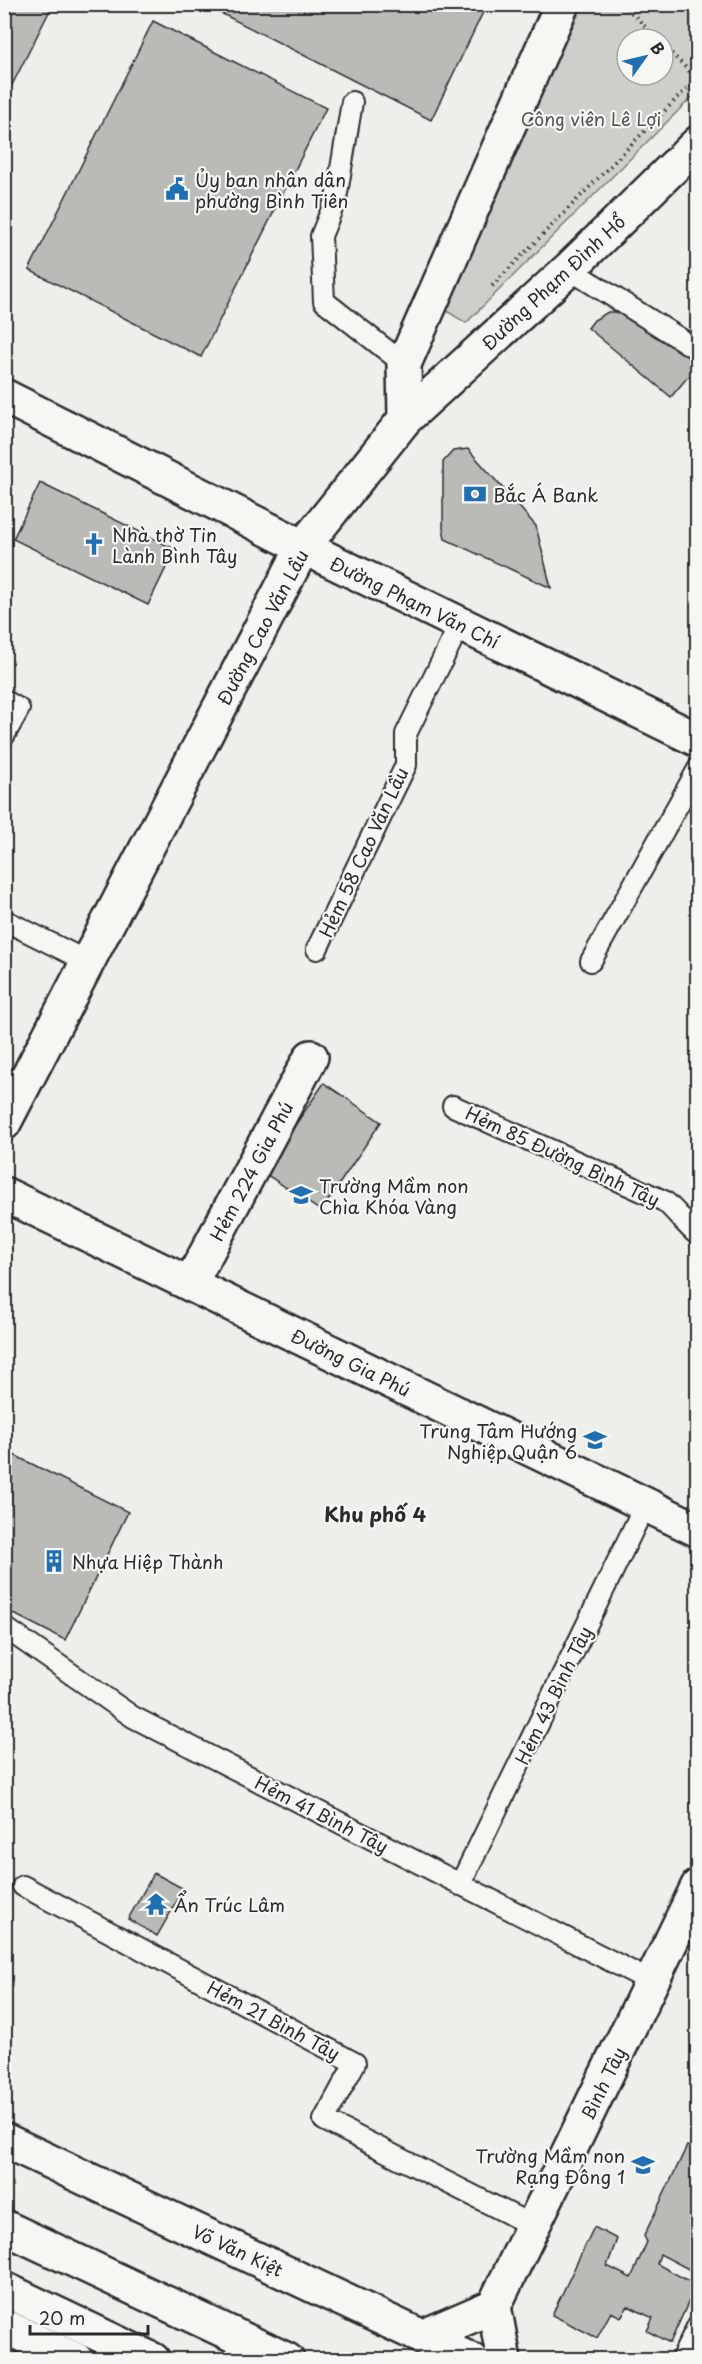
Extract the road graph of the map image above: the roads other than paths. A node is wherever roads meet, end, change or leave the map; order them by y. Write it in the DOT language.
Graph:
graph roads {
  1 [pos="562,4"];
  2 [pos="352,102"];
  3 [pos="698,143"];
  4 [pos="569,269"];
  5 [pos="698,350"];
  6 [pos="404,364"];
  7 [pos="4,396"];
  8 [pos="405,419"];
  9 [pos="303,546"];
  10 [pos="460,624"];
  11 [pos="4,700"];
  12 [pos="4,736"];
  13 [pos="698,740"];
  14 [pos="698,769"];
  15 [pos="4,920"];
  16 [pos="317,949"];
  17 [pos="591,961"];
  18 [pos="88,962"];
  19 [pos="311,1057"];
  20 [pos="453,1106"];
  21 [pos="4,1123"];
  22 [pos="4,1194"];
  23 [pos="698,1235"];
  24 [pos="190,1284"];
  25 [pos="645,1505"];
  26 [pos="698,1530"];
  27 [pos="4,1627"];
  28 [pos="460,1885"];
  29 [pos="23,1886"];
  30 [pos="698,1886"];
  31 [pos="652,1982"];
  32 [pos="4,2139"];
  33 [pos="4,2226"];
  34 [pos="533,2226"];
  35 [pos="4,2289"];
  36 [pos="494,2306"];
  37 [pos="698,2325"];
  38 [pos="4,2326"];
  39 [pos="422,2337"];
  40 [pos="76,2360"];
  41 [pos="153,2360"];
  42 [pos="287,2360"];
  43 [pos="471,2360"];
  44 [pos="504,2360"];
  45 [pos="681,2360"];
  1 -- 6 [label="main road"];
  2 -- 6 [label="lane"];
  3 -- 4 [label="main road, Đường Phạm Đình Hổ"];
  4 -- 5 [label="lane"];
  4 -- 8 [label="main road, Đường Phạm Đình Hổ"];
  6 -- 8 [label="main road"];
  7 -- 9 [label="main road, Đường Phạm Văn Chí"];
  8 -- 9 [label="main road, Đường Cao Văn Lầu"];
  9 -- 10 [label="main road, Đường Phạm Văn Chí"];
  9 -- 18 [label="main road, Đường Cao Văn Lầu"];
  10 -- 13 [label="main road, Đường Phạm Văn Chí"];
  10 -- 16 [label="lane, Hẻm 58 Cao Văn Lầu"];
  11 -- 12 [label="lane"];
  14 -- 17 [label="lane"];
  15 -- 18 [label="lane"];
  18 -- 21 [label="main road, Đường Cao Văn Lầu"];
  19 -- 24 [label="main road, Hẻm 224 Gia Phú"];
  20 -- 23 [label="lane, Hẻm 85 Đường Bình Tây"];
  22 -- 24 [label="main road, Đường Gia Phú"];
  24 -- 25 [label="main road, Đường Gia Phú"];
  25 -- 26 [label="main road, Đường Gia Phú"];
  25 -- 28 [label="lane, Hẻm 43 Bình Tây"];
  27 -- 28 [label="lane, Hẻm 41 Bình Tây"];
  28 -- 31 [label="lane, Hẻm 41 Bình Tây"];
  29 -- 34 [label="lane, Hẻm 21 Bình Tây"];
  30 -- 31 [label="main road, Bình Tây"];
  31 -- 34 [label="main road, Bình Tây"];
  32 -- 39 [label="main road, Võ Văn Kiệt"];
  33 -- 42 [label="main road"];
  34 -- 36 [label="main road, Bình Tây"];
  35 -- 41 [label="main road"];
  36 -- 39 [label="main road"];
  36 -- 44 [label="main road"];
  37 -- 45 [label="lane"];
  38 -- 40 [label="main road"];
  39 -- 43 [label="main road, Võ Văn Kiệt"];
}
